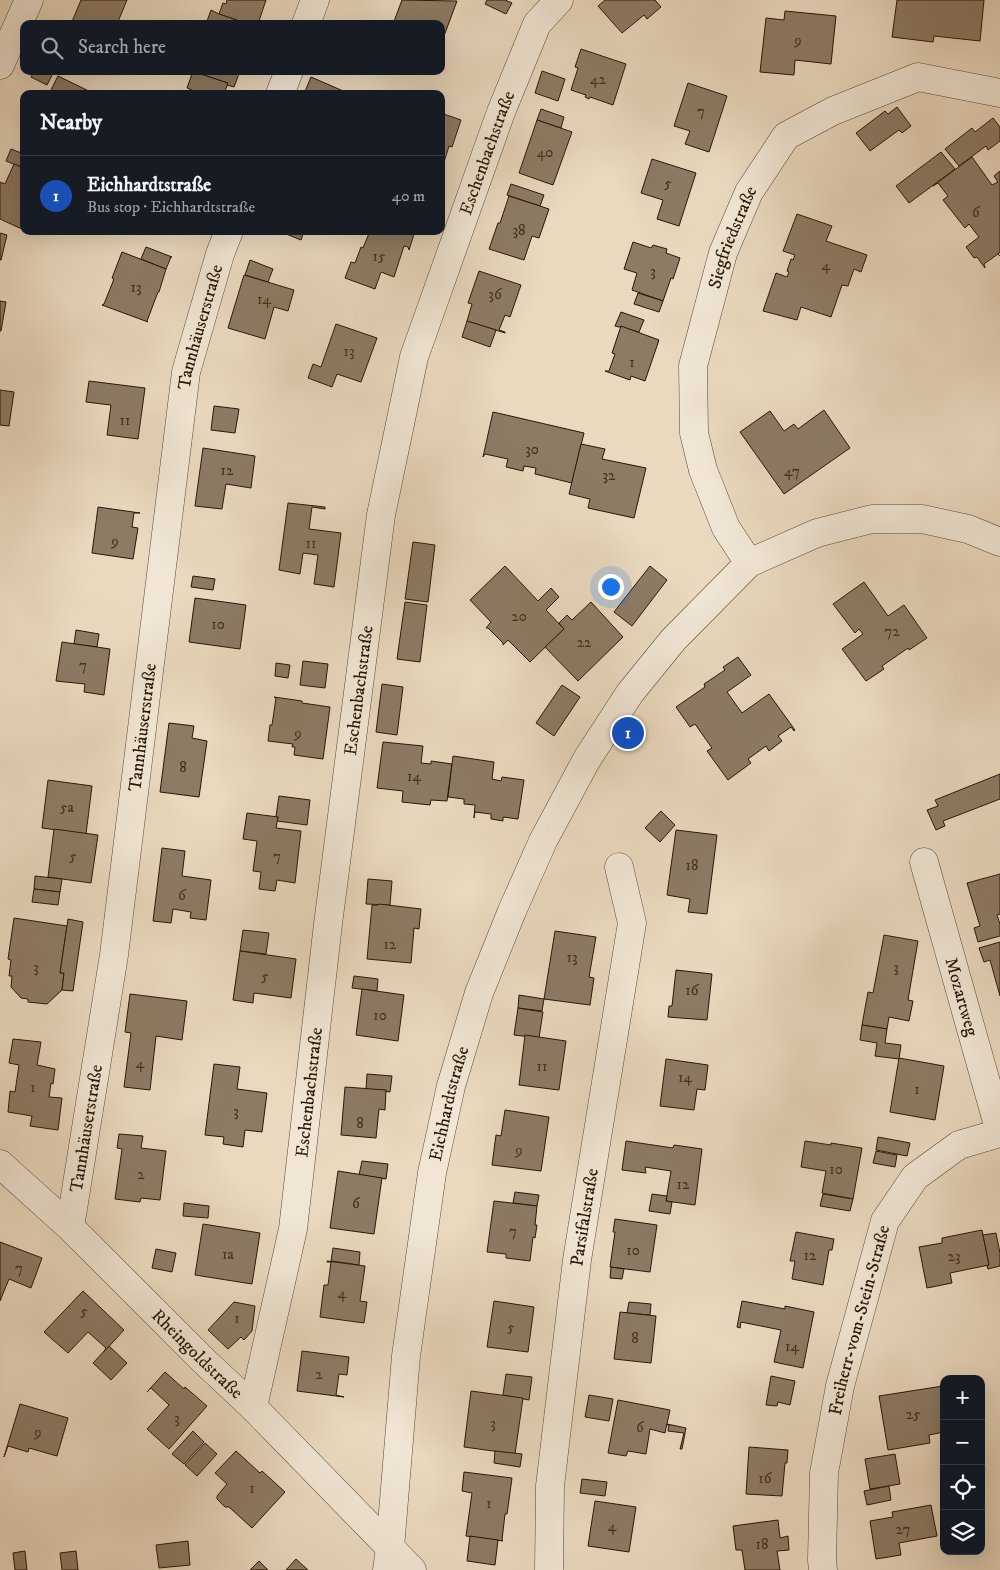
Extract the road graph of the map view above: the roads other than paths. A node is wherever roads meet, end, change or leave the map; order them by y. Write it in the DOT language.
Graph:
graph roads {
  1 [pos="29,0"];
  2 [pos="315,0"];
  3 [pos="559,0"];
  4 [pos="20,20"];
  5 [pos="20,20"];
  6 [pos="308,20"];
  7 [pos="0,65"];
  8 [pos="287,75"];
  9 [pos="282,90"];
  10 [pos="1000,93"];
  11 [pos="228,235"];
  12 [pos="1000,542"];
  13 [pos="749,563"];
  14 [pos="924,862"];
  15 [pos="619,867"];
  16 [pos="1000,1133"];
  17 [pos="0,1164"];
  18 [pos="70,1227"];
  19 [pos="254,1407"];
  20 [pos="388,1559"];
  21 [pos="412,1570"];
  22 [pos="549,1570"];
  23 [pos="823,1570"];
  1 -- 5 [label="street"];
  2 -- 6 [label="street"];
  3 -- 19 [label="street, Eschenbachstraße"];
  4 -- 7 [label="street"];
  8 -- 9 [label="street"];
  10 -- 13 [label="street, Siegfriedstraße"];
  11 -- 18 [label="street, Tannhäuserstraße"];
  12 -- 13 [label="street, Eichhardtstraße"];
  13 -- 20 [label="street, Eichhardtstraße"];
  14 -- 16 [label="street, Mozartweg"];
  15 -- 22 [label="street, Parsifalstraße"];
  16 -- 23 [label="street, Freiherr-vom-Stein-Straße"];
  17 -- 18 [label="street, Rheingoldstraße"];
  18 -- 19 [label="street, Rheingoldstraße"];
  19 -- 20 [label="street, Rheingoldstraße"];
  20 -- 21 [label="street, Rheingoldstraße"];
}
